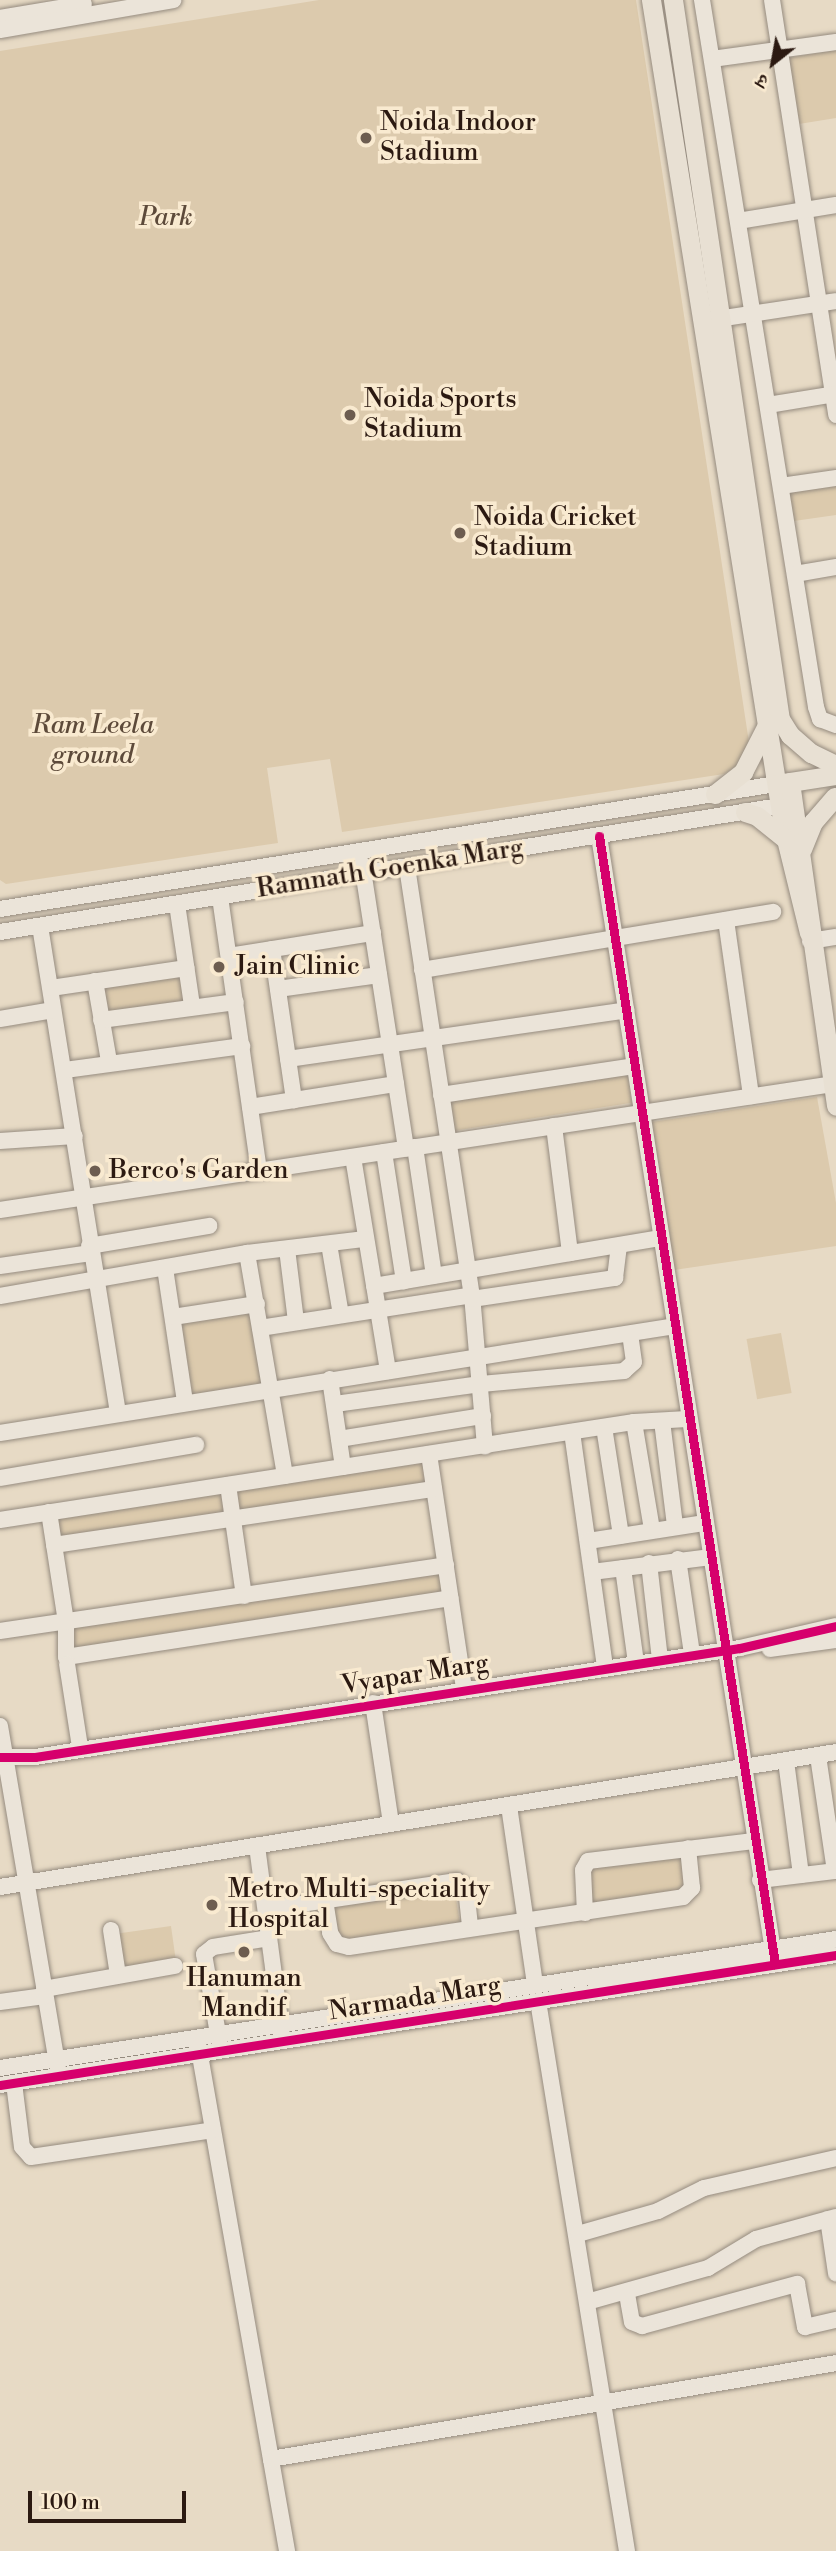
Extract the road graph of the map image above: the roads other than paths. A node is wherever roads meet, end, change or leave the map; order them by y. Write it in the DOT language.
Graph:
graph roads {
  1 [pos="111,0"];
  2 [pos="173,0"];
  3 [pos="651,0"];
  4 [pos="673,0"];
  5 [pos="702,0"];
  6 [pos="772,0"];
  7 [pos="143,2"];
  8 [pos="0,18"];
  9 [pos="0,30"];
  10 [pos="836,42"];
  11 [pos="779,49"];
  12 [pos="712,59"];
  13 [pos="836,205"];
  14 [pos="804,210"];
  15 [pos="738,221"];
  16 [pos="836,300"];
  17 [pos="819,303"];
  18 [pos="753,313"];
  19 [pos="711,320"];
  20 [pos="834,395"];
  21 [pos="768,405"];
  22 [pos="836,415"];
  23 [pos="836,478"];
  24 [pos="781,486"];
  25 [pos="836,567"];
  26 [pos="795,574"];
  27 [pos="836,725"];
  28 [pos="766,726"];
  29 [pos="836,765"];
  30 [pos="836,775"];
  31 [pos="783,783"];
  32 [pos="715,793"];
  33 [pos="835,797"];
  34 [pos="787,805"];
  35 [pos="745,812"];
  36 [pos="599,836"];
  37 [pos="794,844"];
  38 [pos="360,851"];
  39 [pos="407,867"];
  40 [pos="363,874"];
  41 [pos="220,897"];
  42 [pos="177,904"];
  43 [pos="0,909"];
  44 [pos="773,912"];
  45 [pos="726,920"];
  46 [pos="40,926"];
  47 [pos="0,932"];
  48 [pos="373,933"];
  49 [pos="810,937"];
  50 [pos="836,937"];
  51 [pos="615,939"];
  52 [pos="272,949"];
  53 [pos="229,956"];
  54 [pos="187,968"];
  55 [pos="422,970"];
  56 [pos="379,975"];
  57 [pos="95,981"];
  58 [pos="51,988"];
  59 [pos="278,989"];
  60 [pos="236,1002"];
  61 [pos="192,1005"];
  62 [pos="53,1010"];
  63 [pos="625,1010"];
  64 [pos="0,1019"];
  65 [pos="102,1020"];
  66 [pos="432,1036"];
  67 [pos="390,1043"];
  68 [pos="242,1046"];
  69 [pos="832,1052"];
  70 [pos="288,1059"];
  71 [pos="109,1061"];
  72 [pos="634,1066"];
  73 [pos="65,1070"];
  74 [pos="396,1084"];
  75 [pos="832,1084"];
  76 [pos="441,1095"];
  77 [pos="751,1096"];
  78 [pos="294,1100"];
  79 [pos="836,1106"];
  80 [pos="250,1107"];
  81 [pos="641,1113"];
  82 [pos="554,1126"];
  83 [pos="75,1136"];
  84 [pos="0,1141"];
  85 [pos="448,1142"];
  86 [pos="411,1148"];
  87 [pos="384,1152"];
  88 [pos="353,1157"];
  89 [pos="259,1171"];
  90 [pos="82,1198"];
  91 [pos="0,1210"];
  92 [pos="209,1226"];
  93 [pos="661,1238"];
  94 [pos="365,1239"];
  95 [pos="329,1244"];
  96 [pos="619,1246"];
  97 [pos="287,1249"];
  98 [pos="90,1250"];
  99 [pos="247,1253"];
  100 [pos="570,1253"];
  101 [pos="0,1266"];
  102 [pos="165,1268"];
  103 [pos="468,1270"];
  104 [pos="434,1276"];
  105 [pos="96,1280"];
  106 [pos="404,1281"];
  107 [pos="374,1286"];
  108 [pos="0,1296"];
  109 [pos="472,1297"];
  110 [pos="257,1304"];
  111 [pos="377,1308"];
  112 [pos="341,1315"];
  113 [pos="173,1318"];
  114 [pos="296,1321"];
  115 [pos="675,1326"];
  116 [pos="260,1328"];
  117 [pos="630,1334"];
  118 [pos="477,1360"];
  119 [pos="388,1371"];
  120 [pos="330,1379"];
  121 [pos="481,1384"];
  122 [pos="271,1389"];
  123 [pos="185,1402"];
  124 [pos="335,1404"];
  125 [pos="118,1413"];
  126 [pos="483,1416"];
  127 [pos="687,1419"];
  128 [pos="662,1421"];
  129 [pos="634,1422"];
  130 [pos="604,1427"];
  131 [pos="572,1432"];
  132 [pos="0,1433"];
  133 [pos="339,1439"];
  134 [pos="196,1445"];
  135 [pos="485,1446"];
  136 [pos="429,1454"];
  137 [pos="343,1467"];
  138 [pos="285,1476"];
  139 [pos="0,1478"];
  140 [pos="228,1485"];
  141 [pos="434,1489"];
  142 [pos="49,1512"];
  143 [pos="233,1518"];
  144 [pos="0,1520"];
  145 [pos="704,1523"];
  146 [pos="675,1526"];
  147 [pos="652,1530"];
  148 [pos="621,1536"];
  149 [pos="587,1541"];
  150 [pos="54,1545"];
  151 [pos="711,1557"];
  152 [pos="677,1559"];
  153 [pos="649,1563"];
  154 [pos="446,1566"];
  155 [pos="623,1568"];
  156 [pos="592,1572"];
  157 [pos="244,1596"];
  158 [pos="451,1598"];
  159 [pos="66,1622"];
  160 [pos="836,1626"];
  161 [pos="0,1631"];
  162 [pos="836,1640"];
  163 [pos="734,1649"];
  164 [pos="692,1654"];
  165 [pos="660,1659"];
  166 [pos="636,1662"];
  167 [pos="67,1664"];
  168 [pos="605,1667"];
  169 [pos="464,1689"];
  170 [pos="373,1703"];
  171 [pos="0,1726"];
  172 [pos="80,1747"];
  173 [pos="836,1752"];
  174 [pos="818,1756"];
  175 [pos="2,1762"];
  176 [pos="786,1762"];
  177 [pos="742,1770"];
  178 [pos="509,1806"];
  179 [pos="391,1823"];
  180 [pos="754,1841"];
  181 [pos="257,1846"];
  182 [pos="688,1848"];
  183 [pos="835,1871"];
  184 [pos="801,1875"];
  185 [pos="760,1880"];
  186 [pos="25,1883"];
  187 [pos="0,1886"];
  188 [pos="325,1900"];
  189 [pos="267,1909"];
  190 [pos="585,1913"];
  191 [pos="525,1918"];
  192 [pos="470,1927"];
  193 [pos="111,1930"];
  194 [pos="269,1938"];
  195 [pos="836,1939"];
  196 [pos="836,1955"];
  197 [pos="774,1956"];
  198 [pos="175,1966"];
  199 [pos="118,1975"];
  200 [pos="44,1992"];
  201 [pos="536,1993"];
  202 [pos="0,2002"];
  203 [pos="282,2033"];
  204 [pos="220,2043"];
  205 [pos="198,2046"];
  206 [pos="0,2068"];
  207 [pos="58,2068"];
  208 [pos="7,2084"];
  209 [pos="213,2130"];
  210 [pos="836,2158"];
  211 [pos="832,2218"];
  212 [pos="578,2234"];
  213 [pos="836,2273"];
  214 [pos="626,2294"];
  215 [pos="587,2302"];
  216 [pos="836,2320"];
  217 [pos="836,2363"];
  218 [pos="603,2402"];
  219 [pos="271,2459"];
  220 [pos="287,2551"];
  221 [pos="627,2551"];
  1 -- 8 [label="street"];
  2 -- 7 [label="street"];
  3 -- 19 [label="main road"];
  4 -- 19 [label="main road"];
  5 -- 12 [label="street"];
  6 -- 11 [label="street"];
  7 -- 9 [label="street"];
  10 -- 11 [label="street"];
  11 -- 12 [label="street"];
  11 -- 14 [label="street"];
  12 -- 15 [label="street"];
  13 -- 14 [label="street"];
  14 -- 15 [label="street"];
  14 -- 17 [label="street"];
  15 -- 18 [label="street"];
  16 -- 17 [label="street"];
  17 -- 18 [label="street"];
  17 -- 20 [label="street"];
  18 -- 19 [label="street"];
  18 -- 21 [label="street"];
  19 -- 28 [label="main road"];
  19 -- 29 [label="main road"];
  20 -- 21 [label="street"];
  20 -- 22 [label="street"];
  21 -- 24 [label="street"];
  23 -- 24 [label="street"];
  24 -- 26 [label="street"];
  25 -- 26 [label="street"];
  26 -- 27 [label="street"];
  28 -- 31 [label="main road"];
  28 -- 32 [label="main road"];
  30 -- 31 [label="main road"];
  31 -- 32 [label="street, Ramnath Goenka Marg"];
  31 -- 34 [label="main road"];
  32 -- 38 [label="street, Ramnath Goenka Marg"];
  33 -- 34 [label="main road"];
  33 -- 37 [label="main road"];
  34 -- 35 [label="street, Ramnath Goenka Marg"];
  34 -- 37 [label="main road"];
  35 -- 36 [label="street, Ramnath Goenka Marg"];
  35 -- 37 [label="main road"];
  36 -- 39 [label="street, Ramnath Goenka Marg"];
  36 -- 51 [label="street"];
  37 -- 49 [label="main road"];
  38 -- 40 [label="street"];
  38 -- 43 [label="street, Ramnath Goenka Marg"];
  39 -- 40 [label="street, Ramnath Goenka Marg"];
  39 -- 55 [label="street"];
  40 -- 41 [label="street, Ramnath Goenka Marg"];
  40 -- 48 [label="street"];
  41 -- 42 [label="street, Ramnath Goenka Marg"];
  41 -- 53 [label="street"];
  42 -- 46 [label="street, Ramnath Goenka Marg"];
  42 -- 54 [label="street"];
  44 -- 45 [label="street"];
  45 -- 51 [label="street"];
  45 -- 77 [label="street"];
  46 -- 47 [label="street, Ramnath Goenka Marg"];
  46 -- 58 [label="street"];
  48 -- 52 [label="street"];
  48 -- 56 [label="street"];
  49 -- 50 [label="street"];
  49 -- 69 [label="main road"];
  51 -- 55 [label="street"];
  51 -- 63 [label="street"];
  52 -- 53 [label="street"];
  52 -- 59 [label="street"];
  53 -- 60 [label="street"];
  54 -- 57 [label="street"];
  54 -- 61 [label="street"];
  55 -- 66 [label="street"];
  56 -- 59 [label="street"];
  56 -- 67 [label="street"];
  57 -- 58 [label="street"];
  57 -- 65 [label="street"];
  58 -- 62 [label="street"];
  59 -- 70 [label="street"];
  60 -- 61 [label="street"];
  60 -- 68 [label="street"];
  61 -- 65 [label="street"];
  62 -- 64 [label="street"];
  62 -- 73 [label="street"];
  63 -- 66 [label="street"];
  63 -- 72 [label="street"];
  65 -- 71 [label="street"];
  66 -- 67 [label="street"];
  66 -- 76 [label="street"];
  67 -- 70 [label="street"];
  67 -- 74 [label="street"];
  68 -- 71 [label="street"];
  68 -- 80 [label="street"];
  69 -- 75 [label="main road"];
  70 -- 78 [label="street"];
  71 -- 73 [label="street"];
  72 -- 76 [label="street"];
  72 -- 81 [label="street"];
  73 -- 83 [label="street"];
  74 -- 78 [label="street"];
  74 -- 86 [label="street"];
  75 -- 77 [label="street"];
  75 -- 79 [label="main road"];
  76 -- 85 [label="street"];
  77 -- 81 [label="street"];
  78 -- 80 [label="street"];
  80 -- 89 [label="street"];
  81 -- 82 [label="street"];
  81 -- 93 [label="street"];
  82 -- 85 [label="street"];
  82 -- 100 [label="street"];
  83 -- 84 [label="street"];
  83 -- 90 [label="street"];
  85 -- 86 [label="street"];
  85 -- 103 [label="street"];
  86 -- 87 [label="street"];
  86 -- 104 [label="street"];
  87 -- 88 [label="street"];
  87 -- 106 [label="street"];
  88 -- 89 [label="street"];
  88 -- 94 [label="street"];
  89 -- 90 [label="street"];
  90 -- 91 [label="street"];
  90 -- 98 [label="street"];
  92 -- 98 [label="street"];
  93 -- 96 [label="street"];
  93 -- 115 [label="street"];
  94 -- 95 [label="street"];
  94 -- 107 [label="street"];
  95 -- 97 [label="street"];
  95 -- 112 [label="street"];
  96 -- 100 [label="street"];
  96 -- 109 [label="street"];
  97 -- 99 [label="street"];
  97 -- 114 [label="street"];
  98 -- 101 [label="street"];
  98 -- 105 [label="street"];
  99 -- 102 [label="street"];
  99 -- 110 [label="street"];
  100 -- 103 [label="street"];
  102 -- 105 [label="street"];
  102 -- 113 [label="street"];
  103 -- 104 [label="street"];
  103 -- 109 [label="street"];
  104 -- 106 [label="street"];
  105 -- 108 [label="street"];
  105 -- 125 [label="street"];
  106 -- 107 [label="street"];
  107 -- 111 [label="street"];
  109 -- 111 [label="street"];
  109 -- 118 [label="street"];
  110 -- 113 [label="street"];
  110 -- 116 [label="street"];
  111 -- 112 [label="street"];
  111 -- 119 [label="street"];
  112 -- 114 [label="street"];
  113 -- 123 [label="street"];
  114 -- 116 [label="street"];
  115 -- 117 [label="street"];
  115 -- 127 [label="street"];
  116 -- 122 [label="street"];
  117 -- 118 [label="street"];
  117 -- 121 [label="street"];
  118 -- 119 [label="street"];
  118 -- 121 [label="street"];
  119 -- 120 [label="street"];
  120 -- 122 [label="street"];
  120 -- 124 [label="street"];
  121 -- 124 [label="street"];
  121 -- 126 [label="street"];
  122 -- 123 [label="street"];
  122 -- 138 [label="street"];
  123 -- 125 [label="street"];
  124 -- 133 [label="street"];
  125 -- 132 [label="street"];
  126 -- 133 [label="street"];
  126 -- 135 [label="street"];
  127 -- 128 [label="street"];
  127 -- 145 [label="street"];
  128 -- 129 [label="street"];
  128 -- 146 [label="street"];
  129 -- 130 [label="street"];
  129 -- 147 [label="street"];
  130 -- 131 [label="street"];
  130 -- 148 [label="street"];
  131 -- 135 [label="street"];
  131 -- 149 [label="street"];
  133 -- 137 [label="street"];
  134 -- 139 [label="street"];
  135 -- 136 [label="street"];
  136 -- 137 [label="street"];
  136 -- 141 [label="street"];
  137 -- 138 [label="street"];
  138 -- 140 [label="street"];
  140 -- 142 [label="street"];
  140 -- 143 [label="street"];
  141 -- 143 [label="street"];
  141 -- 154 [label="street"];
  142 -- 144 [label="street"];
  142 -- 150 [label="street"];
  143 -- 150 [label="street"];
  143 -- 157 [label="street"];
  145 -- 146 [label="street"];
  145 -- 151 [label="street"];
  146 -- 147 [label="street"];
  147 -- 148 [label="street"];
  148 -- 149 [label="street"];
  149 -- 156 [label="street"];
  150 -- 159 [label="street"];
  151 -- 152 [label="street"];
  151 -- 163 [label="street"];
  152 -- 153 [label="street"];
  152 -- 164 [label="street"];
  153 -- 155 [label="street"];
  153 -- 165 [label="street"];
  154 -- 157 [label="street"];
  154 -- 158 [label="street"];
  155 -- 156 [label="street"];
  155 -- 166 [label="street"];
  156 -- 168 [label="street"];
  157 -- 159 [label="street"];
  158 -- 159 [label="street"];
  158 -- 169 [label="street"];
  159 -- 161 [label="street"];
  160 -- 163 [label="street, Vyapar Marg"];
  162 -- 163 [label="street, Vyapar Marg"];
  163 -- 164 [label="street, Vyapar Marg"];
  163 -- 177 [label="street"];
  164 -- 165 [label="street, Vyapar Marg"];
  165 -- 166 [label="street, Vyapar Marg"];
  166 -- 168 [label="street, Vyapar Marg"];
  167 -- 172 [label="street"];
  168 -- 169 [label="street, Vyapar Marg"];
  169 -- 170 [label="street, Vyapar Marg"];
  170 -- 172 [label="street, Vyapar Marg"];
  170 -- 179 [label="street"];
  171 -- 175 [label="street"];
  172 -- 175 [label="street, Vyapar Marg"];
  173 -- 174 [label="street"];
  174 -- 176 [label="street"];
  174 -- 183 [label="street"];
  175 -- 186 [label="street"];
  176 -- 177 [label="street"];
  176 -- 184 [label="street"];
  177 -- 178 [label="street"];
  177 -- 180 [label="street"];
  178 -- 179 [label="street"];
  178 -- 191 [label="street"];
  179 -- 181 [label="street"];
  180 -- 182 [label="street"];
  180 -- 185 [label="street"];
  181 -- 186 [label="street"];
  181 -- 189 [label="street"];
  182 -- 190 [label="street"];
  182 -- 190 [label="street"];
  183 -- 184 [label="street"];
  184 -- 185 [label="street"];
  185 -- 197 [label="street"];
  186 -- 187 [label="street"];
  186 -- 200 [label="street"];
  188 -- 189 [label="street"];
  188 -- 192 [label="street"];
  188 -- 192 [label="street"];
  189 -- 194 [label="street"];
  190 -- 191 [label="street"];
  191 -- 192 [label="street"];
  191 -- 201 [label="street"];
  193 -- 199 [label="street"];
  194 -- 203 [label="street"];
  194 -- 204 [label="street"];
  195 -- 197 [label="street, Narmada Marg"];
  196 -- 197 [label="street, Narmada Marg"];
  197 -- 201 [label="street, Narmada Marg"];
  198 -- 199 [label="street"];
  199 -- 200 [label="street"];
  200 -- 202 [label="street"];
  200 -- 207 [label="street"];
  201 -- 203 [label="street, Narmada Marg"];
  201 -- 212 [label="street"];
  203 -- 204 [label="street, Narmada Marg"];
  204 -- 205 [label="street, Narmada Marg"];
  205 -- 207 [label="street, Narmada Marg"];
  205 -- 209 [label="street"];
  206 -- 207 [label="street, Narmada Marg"];
  207 -- 208 [label="street, Narmada Marg"];
  208 -- 209 [label="street"];
  209 -- 219 [label="street"];
  210 -- 212 [label="street"];
  211 -- 213 [label="street"];
  211 -- 214 [label="street"];
  212 -- 215 [label="street"];
  214 -- 215 [label="street"];
  214 -- 216 [label="street"];
  215 -- 218 [label="street"];
  217 -- 218 [label="street"];
  218 -- 219 [label="street"];
  218 -- 221 [label="street"];
  219 -- 220 [label="street"];
}
